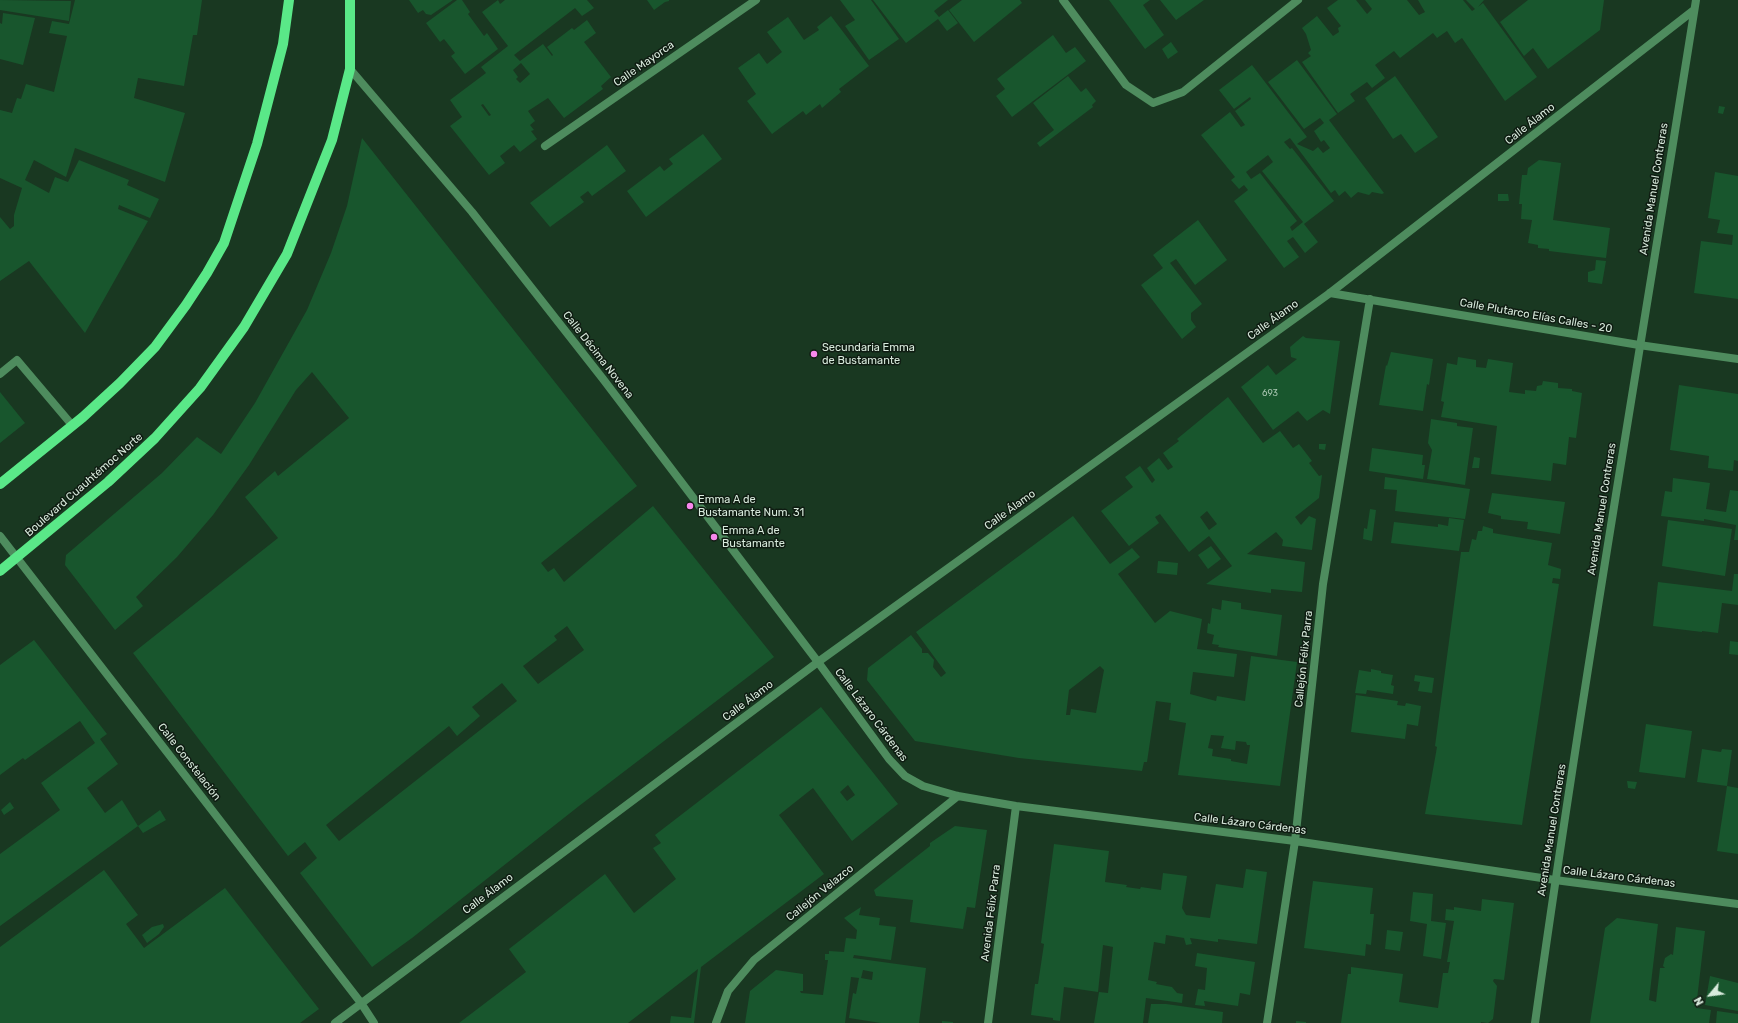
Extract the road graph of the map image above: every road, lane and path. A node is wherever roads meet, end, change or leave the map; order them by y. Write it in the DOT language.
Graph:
graph roads {
  1 [pos="289,0"];
  2 [pos="350,0"];
  3 [pos="756,0"];
  4 [pos="1063,0"];
  5 [pos="1298,0"];
  6 [pos="1696,0"];
  7 [pos="1694,10"];
  8 [pos="350,69"];
  9 [pos="545,146"];
  10 [pos="1330,293"];
  11 [pos="1370,299"];
  12 [pos="1639,345"];
  13 [pos="1738,359"];
  14 [pos="0,374"];
  15 [pos="72,426"];
  16 [pos="0,484"];
  17 [pos="0,536"];
  18 [pos="17,558"];
  19 [pos="0,571"];
  20 [pos="818,662"];
  21 [pos="958,796"];
  22 [pos="1016,806"];
  23 [pos="1295,841"];
  24 [pos="1555,880"];
  25 [pos="1738,904"];
  26 [pos="361,1002"];
  27 [pos="335,1023"];
  28 [pos="374,1023"];
  29 [pos="716,1023"];
  30 [pos="988,1023"];
  31 [pos="1267,1023"];
  32 [pos="1535,1023"];
  1 -- 15 [label="main road"];
  2 -- 8 [label="main road, Boulevard Cuauhtémoc Norte"];
  3 -- 9 [label="street, Calle Mayorca"];
  4 -- 5 [label="street"];
  6 -- 7 [label="street, Avenida Manuel Contreras"];
  7 -- 10 [label="street, Calle Álamo"];
  7 -- 12 [label="street, Avenida Manuel Contreras"];
  8 -- 18 [label="main road, Boulevard Cuauhtémoc Norte"];
  8 -- 20 [label="street, Calle Décima Novena"];
  10 -- 11 [label="street, Calle Plutarco Elías Calles - 20"];
  10 -- 20 [label="street, Calle Álamo"];
  11 -- 12 [label="street, Calle Plutarco Elías Calles - 20"];
  11 -- 23 [label="street, Callejón Félix Parra"];
  12 -- 13 [label="street, Calle Plutarco Elías Calles - 20"];
  12 -- 24 [label="street, Avenida Manuel Contreras"];
  14 -- 15 [label="street"];
  15 -- 16 [label="main road"];
  17 -- 18 [label="street, Calle Constelación"];
  18 -- 19 [label="main road, Boulevard Cuauhtémoc Norte"];
  18 -- 26 [label="street, Calle Constelación"];
  20 -- 21 [label="street, Calle Lázaro Cárdenas"];
  20 -- 26 [label="street, Calle Álamo"];
  21 -- 22 [label="street, Calle Lázaro Cárdenas"];
  21 -- 29 [label="street, Callejón Velazco"];
  22 -- 23 [label="street, Calle Lázaro Cárdenas"];
  22 -- 30 [label="street, Avenida Félix Parra"];
  23 -- 24 [label="street, Calle Lázaro Cárdenas"];
  23 -- 31 [label="street, Callejón Félix Parra"];
  24 -- 25 [label="street, Calle Lázaro Cárdenas"];
  24 -- 32 [label="street, Avenida Manuel Contreras"];
  26 -- 27 [label="street, Calle Álamo"];
  26 -- 28 [label="street, Calle Constelación"];
}
